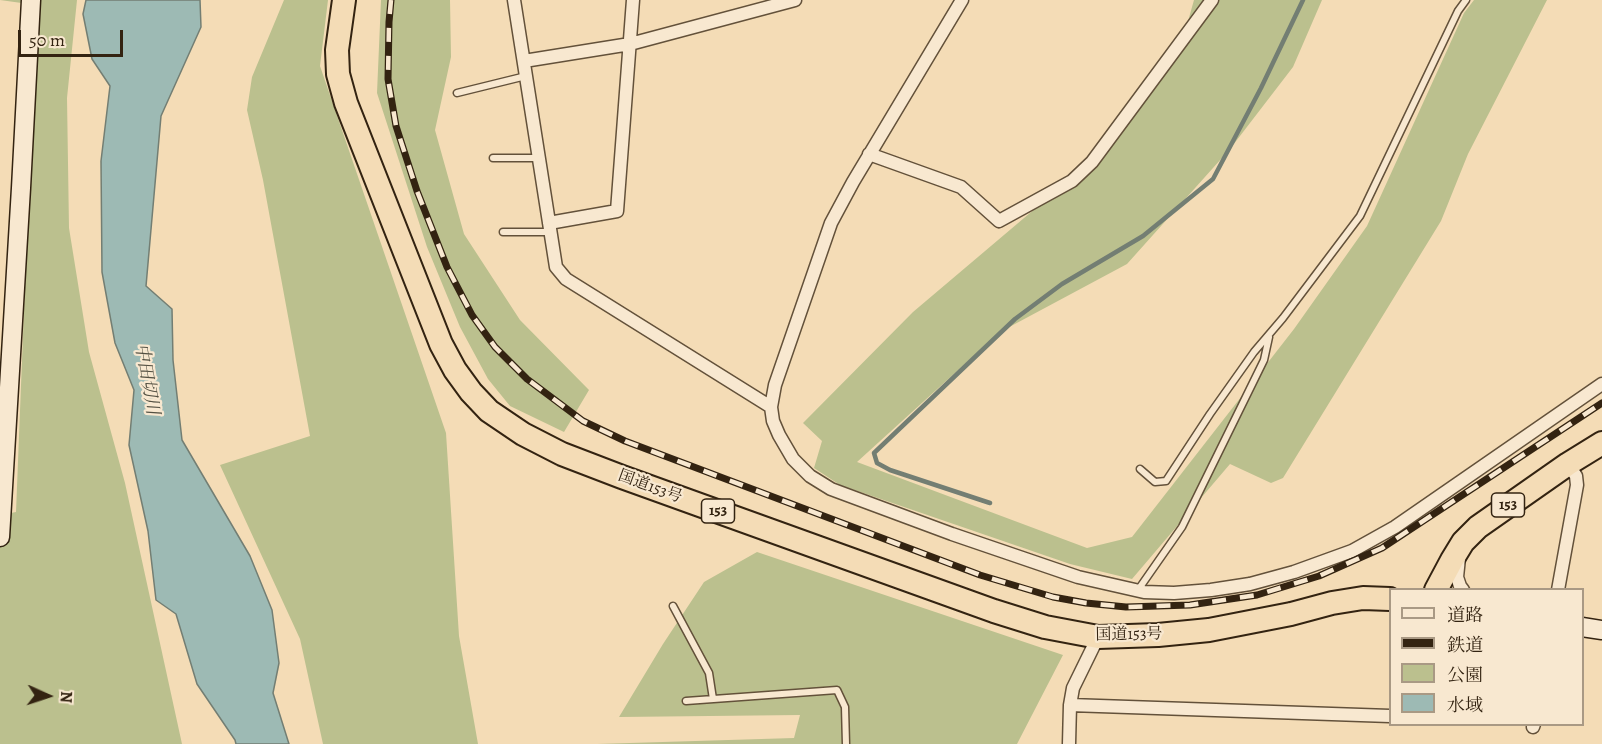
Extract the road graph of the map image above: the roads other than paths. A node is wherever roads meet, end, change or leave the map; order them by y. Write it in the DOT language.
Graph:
graph roads {
  1 [pos="31,0"];
  2 [pos="344,0"];
  3 [pos="514,0"];
  4 [pos="633,0"];
  5 [pos="795,0"];
  6 [pos="962,0"];
  7 [pos="1212,0"];
  8 [pos="1467,0"];
  9 [pos="780,2"];
  10 [pos="630,44"];
  11 [pos="524,61"];
  12 [pos="527,76"];
  13 [pos="457,93"];
  14 [pos="869,154"];
  15 [pos="492,158"];
  16 [pos="539,158"];
  17 [pos="550,228"];
  18 [pos="503,232"];
  19 [pos="1270,334"];
  20 [pos="1602,384"];
  21 [pos="771,407"];
  22 [pos="1602,443"];
  23 [pos="1568,464"];
  24 [pos="1140,469"];
  25 [pos="0,537"];
  26 [pos="1463,542"];
  27 [pos="1437,588"];
  28 [pos="1461,588"];
  29 [pos="1558,588"];
  30 [pos="1137,591"];
  31 [pos="1389,599"];
  32 [pos="673,606"];
  33 [pos="1584,627"];
  34 [pos="1602,630"];
  35 [pos="1098,637"];
  36 [pos="713,699"];
  37 [pos="686,701"];
  38 [pos="1070,705"];
  39 [pos="1389,716"];
  40 [pos="846,744"];
  41 [pos="1069,744"];
  1 -- 25 [label="street"];
  2 -- 35 [label="highway, 国道153号 / 153"];
  3 -- 11 [label="street"];
  4 -- 10 [label="street"];
  5 -- 9 [label="street"];
  6 -- 14 [label="street"];
  7 -- 14 [label="street"];
  8 -- 19 [label="lane"];
  9 -- 10 [label="street"];
  10 -- 11 [label="street"];
  10 -- 17 [label="street"];
  11 -- 12 [label="street"];
  12 -- 13 [label="lane"];
  12 -- 16 [label="street"];
  14 -- 21 [label="street"];
  15 -- 16 [label="lane"];
  16 -- 17 [label="street"];
  17 -- 18 [label="lane"];
  17 -- 21 [label="street"];
  19 -- 24 [label="lane"];
  19 -- 30 [label="lane"];
  20 -- 30 [label="street"];
  21 -- 30 [label="street"];
  22 -- 23 [label="highway, 153"];
  23 -- 26 [label="highway, 153"];
  23 -- 29 [label="street"];
  26 -- 27 [label="highway, 153"];
  26 -- 28 [label="street"];
  31 -- 35 [label="highway, 国道153号 / 153"];
  32 -- 36 [label="lane"];
  33 -- 34 [label="street"];
  35 -- 38 [label="street"];
  36 -- 37 [label="lane"];
  36 -- 40 [label="lane"];
  38 -- 39 [label="street"];
  38 -- 41 [label="street"];
}
